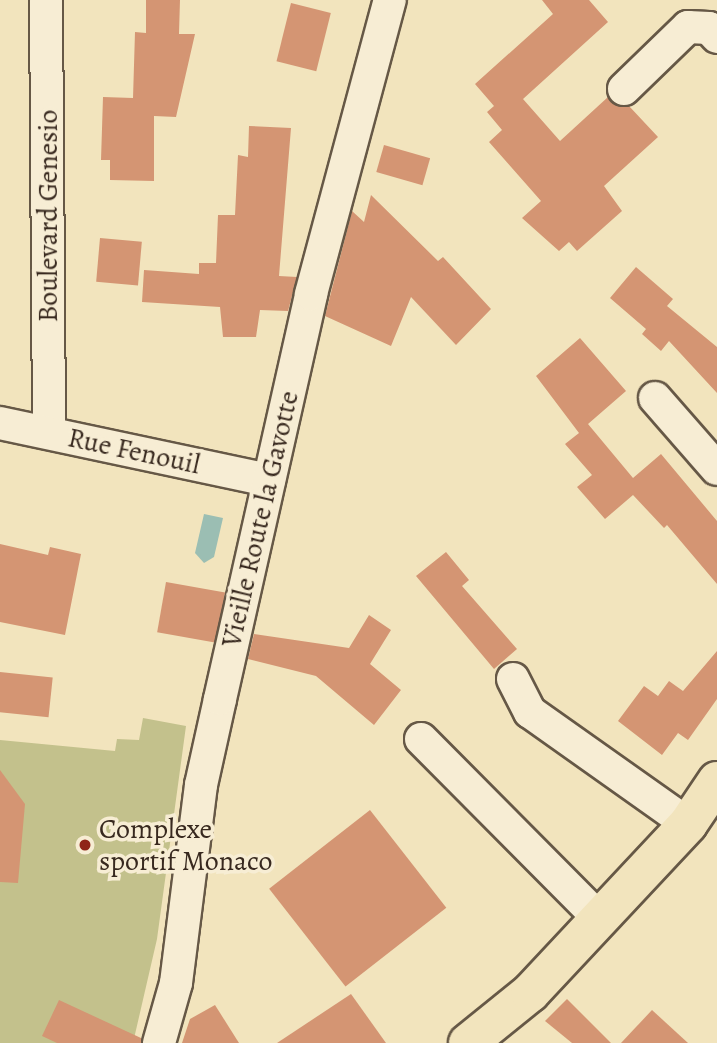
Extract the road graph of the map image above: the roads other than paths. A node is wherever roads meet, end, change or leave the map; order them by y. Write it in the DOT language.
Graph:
graph roads {
  1 [pos="46,0"];
  2 [pos="390,0"];
  3 [pos="717,37"];
  4 [pos="624,89"];
  5 [pos="655,398"];
  6 [pos="0,423"];
  7 [pos="49,432"];
  8 [pos="717,469"];
  9 [pos="269,480"];
  10 [pos="513,679"];
  11 [pos="421,739"];
  12 [pos="717,781"];
  13 [pos="688,824"];
  14 [pos="600,919"];
  15 [pos="159,1043"];
  16 [pos="468,1043"];
  1 -- 7 [label="street, Boulevard Genesio"];
  2 -- 9 [label="street, Vieille Route la Gavotte"];
  3 -- 4 [label="street"];
  5 -- 8 [label="street"];
  6 -- 7 [label="street, Rue Fenouil"];
  7 -- 9 [label="street, Rue Fenouil"];
  9 -- 15 [label="street, Vieille Route la Gavotte"];
  10 -- 13 [label="street"];
  11 -- 14 [label="street"];
  12 -- 13 [label="main road"];
  13 -- 14 [label="main road"];
  14 -- 16 [label="main road"];
}
